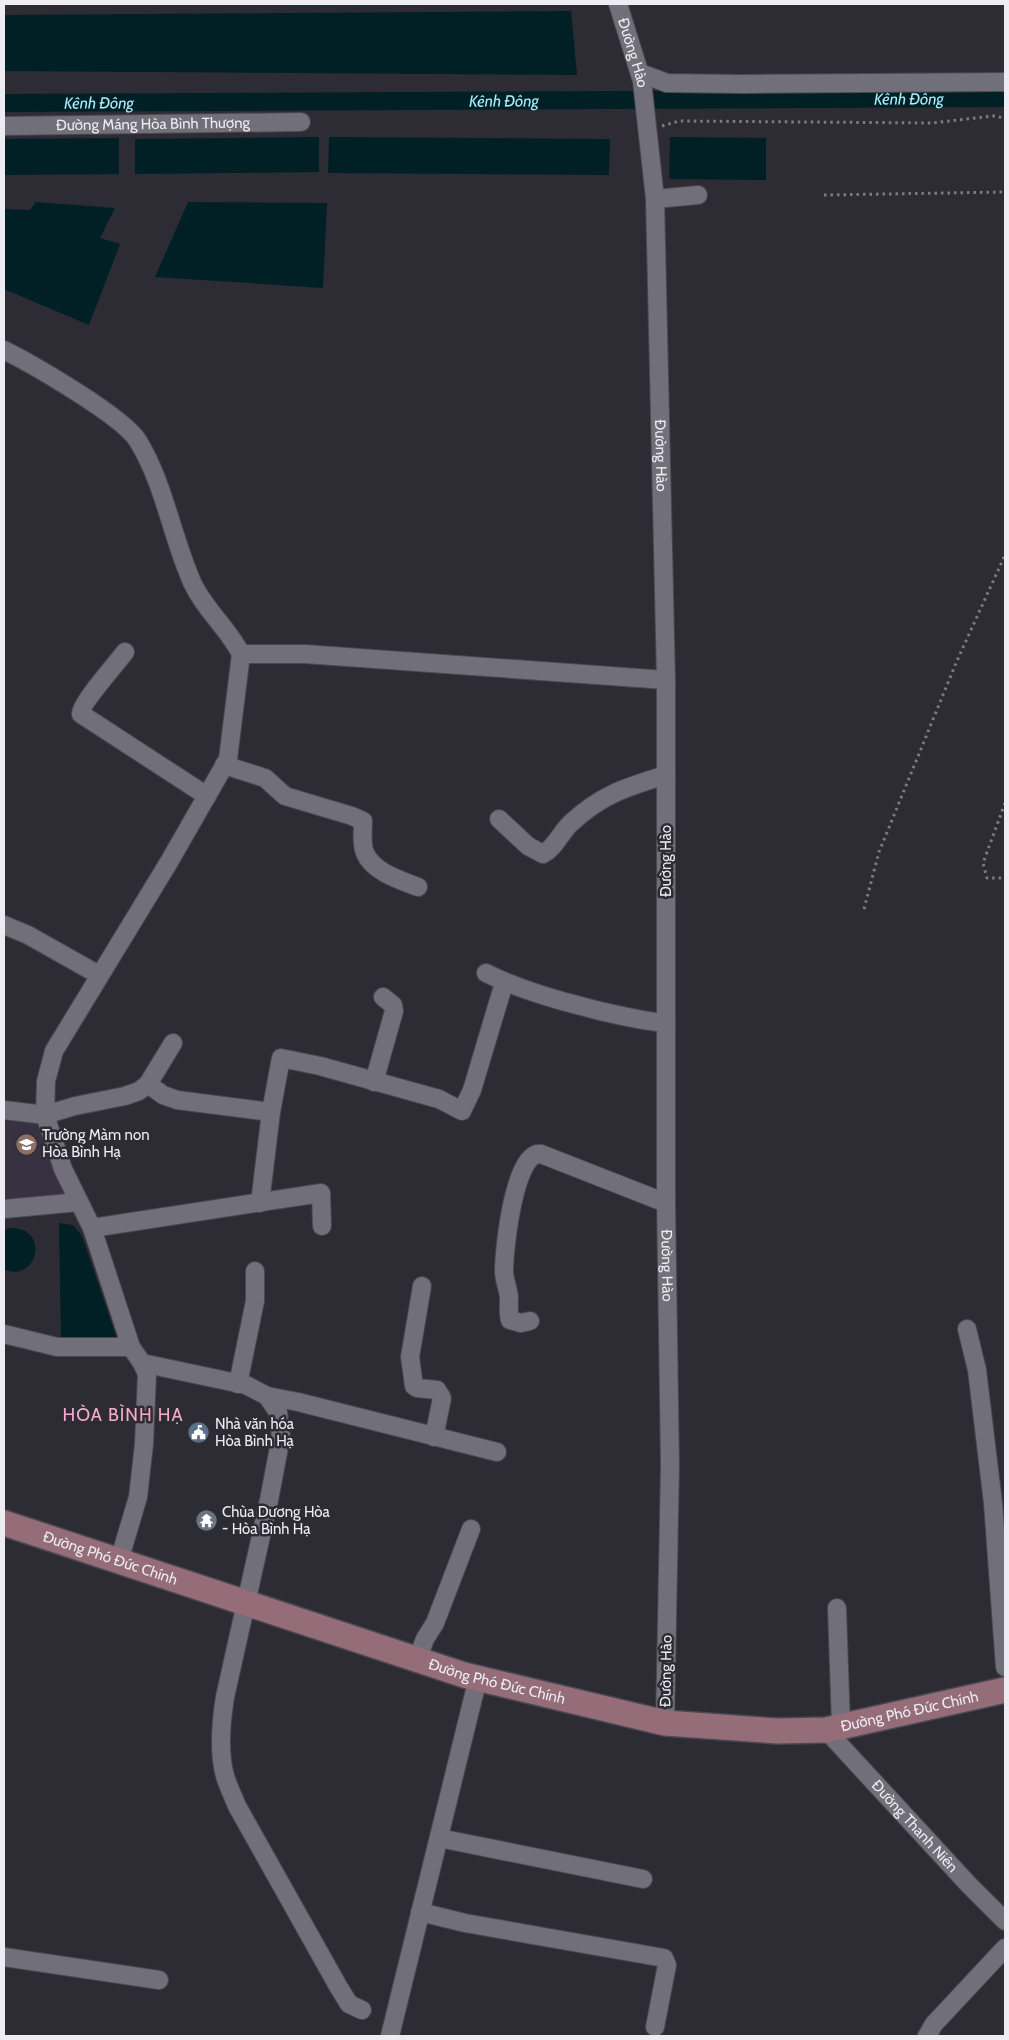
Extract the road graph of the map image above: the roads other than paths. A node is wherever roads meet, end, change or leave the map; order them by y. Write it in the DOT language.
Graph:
graph roads {
  1 [pos="618,4"];
  2 [pos="641,77"];
  3 [pos="1005,82"];
  4 [pos="300,122"];
  5 [pos="4,126"];
  6 [pos="698,195"];
  7 [pos="655,199"];
  8 [pos="4,350"];
  9 [pos="126,652"];
  10 [pos="241,654"];
  11 [pos="666,680"];
  12 [pos="224,765"];
  13 [pos="666,775"];
  14 [pos="207,796"];
  15 [pos="499,819"];
  16 [pos="418,887"];
  17 [pos="4,925"];
  18 [pos="486,973"];
  19 [pos="99,975"];
  20 [pos="504,983"];
  21 [pos="383,998"];
  22 [pos="665,1024"];
  23 [pos="173,1043"];
  24 [pos="374,1082"];
  25 [pos="148,1084"];
  26 [pos="4,1110"];
  27 [pos="271,1112"];
  28 [pos="45,1115"];
  29 [pos="79,1202"];
  30 [pos="260,1203"];
  31 [pos="666,1203"];
  32 [pos="4,1209"];
  33 [pos="322,1226"];
  34 [pos="92,1228"];
  35 [pos="255,1271"];
  36 [pos="422,1286"];
  37 [pos="530,1321"];
  38 [pos="967,1328"];
  39 [pos="4,1334"];
  40 [pos="131,1347"];
  41 [pos="142,1363"];
  42 [pos="238,1384"];
  43 [pos="267,1396"];
  44 [pos="434,1437"];
  45 [pos="498,1452"];
  46 [pos="4,1523"];
  47 [pos="471,1529"];
  48 [pos="119,1561"];
  49 [pos="245,1604"];
  50 [pos="837,1608"];
  51 [pos="417,1660"];
  52 [pos="1005,1667"];
  53 [pos="478,1678"];
  54 [pos="1005,1690"];
  55 [pos="665,1722"];
  56 [pos="833,1728"];
  57 [pos="439,1838"];
  58 [pos="643,1879"];
  59 [pos="420,1912"];
  60 [pos="1005,1921"];
  61 [pos="1005,1948"];
  62 [pos="4,1957"];
  63 [pos="159,1980"];
  64 [pos="362,2010"];
  65 [pos="655,2027"];
  66 [pos="390,2036"];
  67 [pos="927,2036"];
  1 -- 2 [label="street, Đường Hào"];
  2 -- 3 [label="street"];
  2 -- 7 [label="street, Đường Hào"];
  4 -- 5 [label="street, Đường Máng Hòa Bình Thượng"];
  6 -- 7 [label="street"];
  7 -- 11 [label="street, Đường Hào"];
  8 -- 10 [label="street"];
  9 -- 14 [label="street"];
  10 -- 11 [label="street"];
  10 -- 12 [label="street"];
  11 -- 13 [label="street, Đường Hào"];
  12 -- 14 [label="street"];
  12 -- 16 [label="street"];
  13 -- 15 [label="street"];
  13 -- 22 [label="street, Đường Hào"];
  14 -- 19 [label="street"];
  17 -- 19 [label="street"];
  18 -- 20 [label="street"];
  19 -- 28 [label="street"];
  20 -- 22 [label="street"];
  20 -- 24 [label="street"];
  21 -- 24 [label="street"];
  22 -- 31 [label="street, Đường Hào"];
  23 -- 25 [label="street"];
  24 -- 27 [label="street"];
  25 -- 27 [label="street"];
  25 -- 28 [label="street"];
  26 -- 28 [label="street"];
  27 -- 30 [label="street"];
  28 -- 29 [label="street"];
  29 -- 32 [label="street"];
  29 -- 34 [label="street"];
  30 -- 33 [label="street"];
  30 -- 34 [label="street"];
  31 -- 37 [label="street"];
  31 -- 55 [label="street, Đường Hào"];
  34 -- 40 [label="street"];
  35 -- 42 [label="street"];
  36 -- 44 [label="street"];
  38 -- 52 [label="street"];
  39 -- 40 [label="street"];
  40 -- 41 [label="street"];
  41 -- 42 [label="street"];
  41 -- 48 [label="street"];
  42 -- 43 [label="street"];
  43 -- 44 [label="street"];
  43 -- 49 [label="street"];
  44 -- 45 [label="street"];
  46 -- 48 [label="main road, Đường Phó Đức Chính"];
  47 -- 51 [label="street"];
  48 -- 49 [label="main road, Đường Phó Đức Chính"];
  49 -- 51 [label="main road, Đường Phó Đức Chính"];
  49 -- 64 [label="street"];
  50 -- 56 [label="street"];
  51 -- 53 [label="main road, Đường Phó Đức Chính"];
  53 -- 55 [label="main road, Đường Phó Đức Chính"];
  53 -- 57 [label="street"];
  54 -- 56 [label="main road, Đường Phó Đức Chính"];
  55 -- 56 [label="main road, Đường Phó Đức Chính"];
  56 -- 60 [label="street, Đường Thanh Niên"];
  57 -- 58 [label="street"];
  57 -- 59 [label="street"];
  59 -- 65 [label="street"];
  59 -- 66 [label="street"];
  61 -- 67 [label="street"];
  62 -- 63 [label="street"];
}
